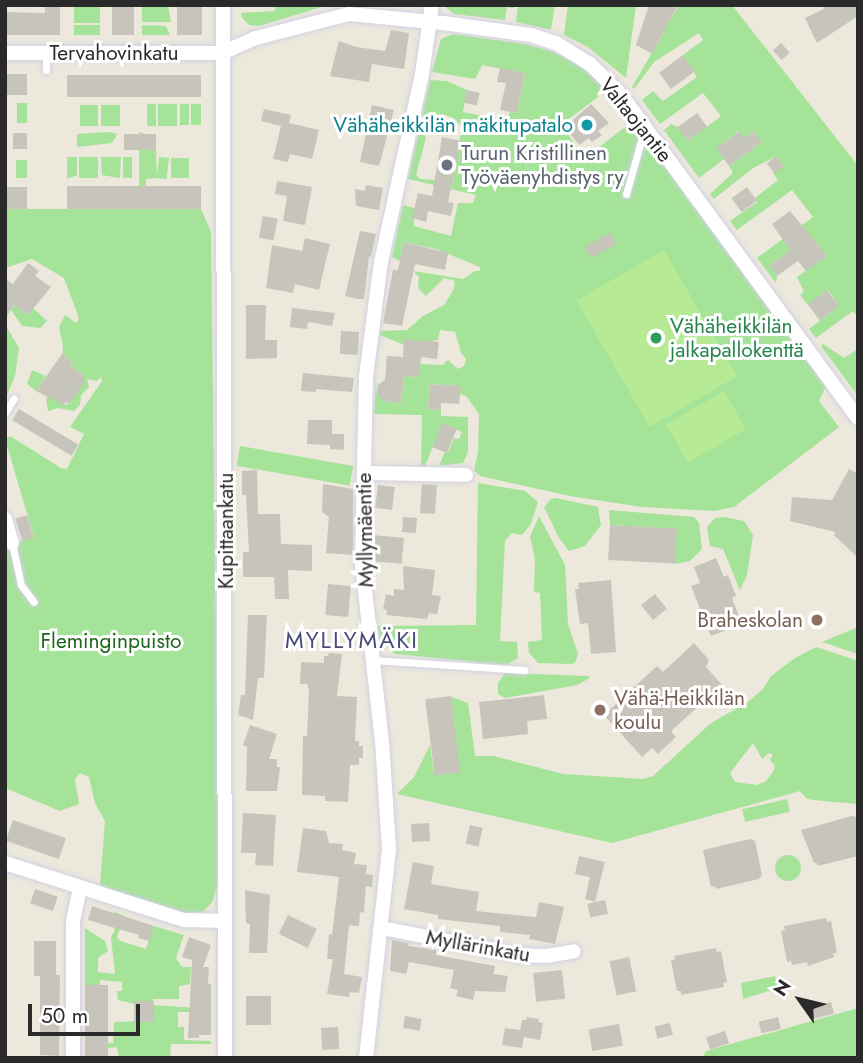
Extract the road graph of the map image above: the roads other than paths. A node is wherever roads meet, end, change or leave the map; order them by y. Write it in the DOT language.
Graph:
graph roads {
  1 [pos="223,5"];
  2 [pos="432,5"];
  3 [pos="431,22"];
  4 [pos="5,53"];
  5 [pos="46,53"];
  6 [pos="222,53"];
  7 [pos="46,70"];
  8 [pos="645,128"];
  9 [pos="626,194"];
  10 [pos="14,398"];
  11 [pos="5,413"];
  12 [pos="858,418"];
  13 [pos="364,472"];
  14 [pos="466,475"];
  15 [pos="5,519"];
  16 [pos="12,543"];
  17 [pos="34,602"];
  18 [pos="373,660"];
  19 [pos="524,670"];
  20 [pos="5,863"];
  21 [pos="80,888"];
  22 [pos="225,921"];
  23 [pos="382,928"];
  24 [pos="574,951"];
  25 [pos="73,1058"];
  26 [pos="225,1058"];
  27 [pos="366,1058"];
  1 -- 6 [label="street, Kupittaankatu"];
  2 -- 3 [label="street, Myllymäentie"];
  3 -- 6 [label="street, Valtaojantie"];
  3 -- 8 [label="street, Valtaojantie"];
  3 -- 13 [label="street, Myllymäentie"];
  4 -- 5 [label="street, Tervahovinkatu"];
  5 -- 6 [label="street, Tervahovinkatu"];
  5 -- 7 [label="lane"];
  6 -- 22 [label="street, Kupittaankatu"];
  8 -- 9 [label="lane"];
  8 -- 12 [label="street, Valtaojantie"];
  10 -- 11 [label="lane"];
  13 -- 14 [label="street"];
  13 -- 18 [label="street, Myllymäentie"];
  15 -- 16 [label="street"];
  16 -- 17 [label="lane"];
  18 -- 19 [label="lane"];
  18 -- 23 [label="street, Myllymäentie"];
  20 -- 21 [label="street"];
  21 -- 22 [label="street"];
  21 -- 25 [label="street"];
  22 -- 26 [label="street, Kupittaankatu"];
  23 -- 24 [label="street, Myllärinkatu"];
  23 -- 27 [label="street, Myllymäentie"];
}
